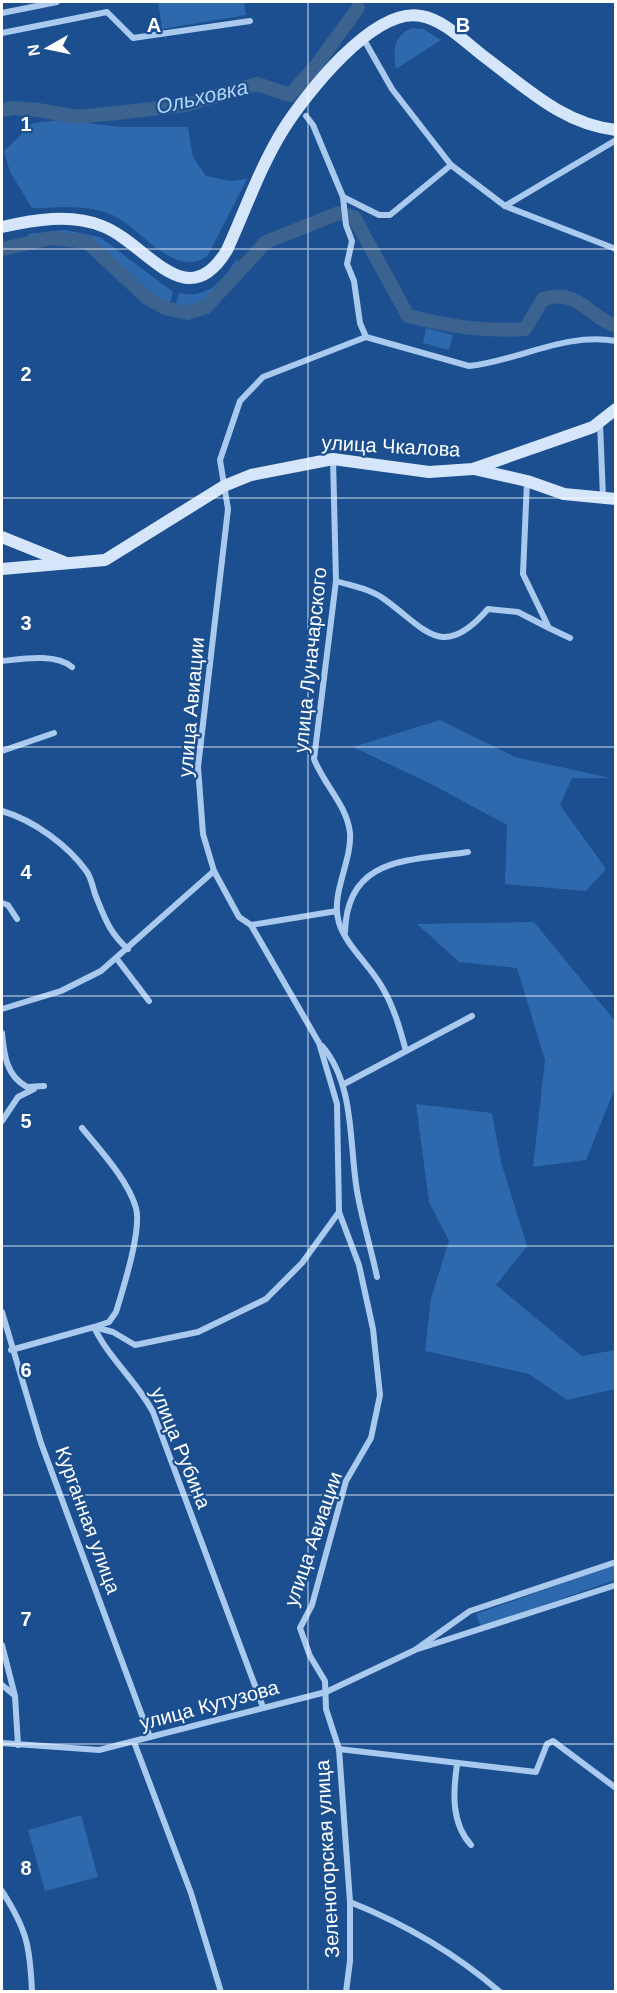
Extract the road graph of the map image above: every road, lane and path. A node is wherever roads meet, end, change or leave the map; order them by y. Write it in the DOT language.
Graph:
graph roads {
  1 [pos="57,2"];
  2 [pos="2,13"];
  3 [pos="250,21"];
  4 [pos="2,33"];
  5 [pos="363,37"];
  6 [pos="306,116"];
  7 [pos="615,130"];
  8 [pos="615,140"];
  9 [pos="450,165"];
  10 [pos="343,197"];
  11 [pos="505,206"];
  12 [pos="2,227"];
  13 [pos="615,249"];
  14 [pos="366,337"];
  15 [pos="615,341"];
  16 [pos="615,409"];
  17 [pos="607,419"];
  18 [pos="333,459"];
  19 [pos="472,469"];
  20 [pos="527,481"];
  21 [pos="224,486"];
  22 [pos="609,499"];
  23 [pos="2,537"];
  24 [pos="68,563"];
  25 [pos="2,569"];
  26 [pos="336,581"];
  27 [pos="549,628"];
  28 [pos="570,638"];
  29 [pos="2,661"];
  30 [pos="72,667"];
  31 [pos="54,733"];
  32 [pos="2,751"];
  33 [pos="2,811"];
  34 [pos="468,852"];
  35 [pos="214,871"];
  36 [pos="2,903"];
  37 [pos="337,911"];
  38 [pos="17,919"];
  39 [pos="251,925"];
  40 [pos="345,936"];
  41 [pos="128,949"];
  42 [pos="117,959"];
  43 [pos="149,1001"];
  44 [pos="2,1009"];
  45 [pos="472,1016"];
  46 [pos="2,1033"];
  47 [pos="319,1043"];
  48 [pos="406,1051"];
  49 [pos="344,1084"];
  50 [pos="44,1086"];
  51 [pos="36,1088"];
  52 [pos="2,1121"];
  53 [pos="82,1128"];
  54 [pos="339,1212"];
  55 [pos="377,1276"];
  56 [pos="2,1312"];
  57 [pos="94,1327"];
  58 [pos="4,1334"];
  59 [pos="11,1350"];
  60 [pos="615,1562"];
  61 [pos="615,1585"];
  62 [pos="2,1645"];
  63 [pos="415,1650"];
  64 [pos="2,1686"];
  65 [pos="326,1692"];
  66 [pos="15,1696"];
  67 [pos="263,1707"];
  68 [pos="150,1737"];
  69 [pos="134,1742"];
  70 [pos="2,1743"];
  71 [pos="18,1745"];
  72 [pos="339,1749"];
  73 [pos="457,1765"];
  74 [pos="615,1788"];
  75 [pos="471,1845"];
  76 [pos="2,1891"];
  77 [pos="350,1902"];
  78 [pos="32,1992"];
  79 [pos="221,1992"];
  80 [pos="346,1992"];
  81 [pos="500,1992"];
  1 -- 2 [label="street"];
  3 -- 4 [label="street"];
  5 -- 7 [label="street"];
  5 -- 9 [label="street"];
  5 -- 12 [label="street"];
  6 -- 10 [label="street"];
  8 -- 11 [label="street"];
  9 -- 10 [label="street"];
  9 -- 11 [label="street"];
  10 -- 14 [label="street"];
  11 -- 13 [label="street"];
  14 -- 15 [label="street"];
  14 -- 21 [label="street, улица Авиации"];
  16 -- 17 [label="street, улица Чкалова"];
  17 -- 19 [label="street, улица Чкалова"];
  17 -- 22 [label="street"];
  18 -- 19 [label="street, улица Чкалова"];
  18 -- 21 [label="street, улица Чкалова"];
  18 -- 26 [label="street, улица Луначарского"];
  19 -- 20 [label="street"];
  20 -- 22 [label="street"];
  20 -- 27 [label="street"];
  21 -- 24 [label="street, улица Чкалова"];
  21 -- 35 [label="street, улица Авиации"];
  23 -- 24 [label="street, улица Чкалова"];
  24 -- 25 [label="street"];
  26 -- 27 [label="street"];
  26 -- 37 [label="street, улица Луначарского"];
  27 -- 28 [label="street"];
  29 -- 30 [label="street"];
  31 -- 32 [label="street"];
  33 -- 41 [label="street"];
  34 -- 40 [label="street"];
  35 -- 39 [label="street, улица Авиации"];
  35 -- 41 [label="street"];
  36 -- 38 [label="street"];
  37 -- 39 [label="street"];
  37 -- 40 [label="street, улица Луначарского"];
  39 -- 47 [label="street, улица Авиации"];
  40 -- 48 [label="street, улица Луначарского"];
  41 -- 42 [label="street"];
  42 -- 43 [label="street"];
  42 -- 44 [label="street"];
  45 -- 48 [label="street"];
  46 -- 51 [label="street"];
  47 -- 49 [label="street, улица Авиации"];
  47 -- 54 [label="street, улица Авиации"];
  48 -- 49 [label="street"];
  49 -- 55 [label="street, улица Авиации"];
  50 -- 51 [label="street"];
  51 -- 52 [label="street"];
  53 -- 57 [label="street"];
  54 -- 57 [label="street"];
  54 -- 65 [label="street, улица Авиации"];
  56 -- 58 [label="street, Курганная улица"];
  57 -- 59 [label="street"];
  57 -- 67 [label="street, улица Рубина"];
  58 -- 59 [label="street, Курганная улица"];
  59 -- 68 [label="street, Курганная улица"];
  60 -- 63 [label="street, улица Кутузова"];
  61 -- 63 [label="street, улица Кутузова"];
  62 -- 66 [label="street"];
  63 -- 65 [label="street, улица Кутузова"];
  64 -- 66 [label="street"];
  65 -- 67 [label="street, улица Кутузова"];
  65 -- 72 [label="street, Зеленогорская улица"];
  66 -- 71 [label="street"];
  67 -- 68 [label="street, улица Кутузова"];
  68 -- 69 [label="street, улица Кутузова"];
  69 -- 71 [label="street, улица Кутузова"];
  69 -- 79 [label="street"];
  70 -- 71 [label="street, улица Кутузова"];
  72 -- 73 [label="street"];
  72 -- 77 [label="street, Зеленогорская улица"];
  73 -- 74 [label="street"];
  73 -- 75 [label="street"];
  76 -- 78 [label="street"];
  77 -- 80 [label="street, Зеленогорская улица"];
  77 -- 81 [label="street"];
}
